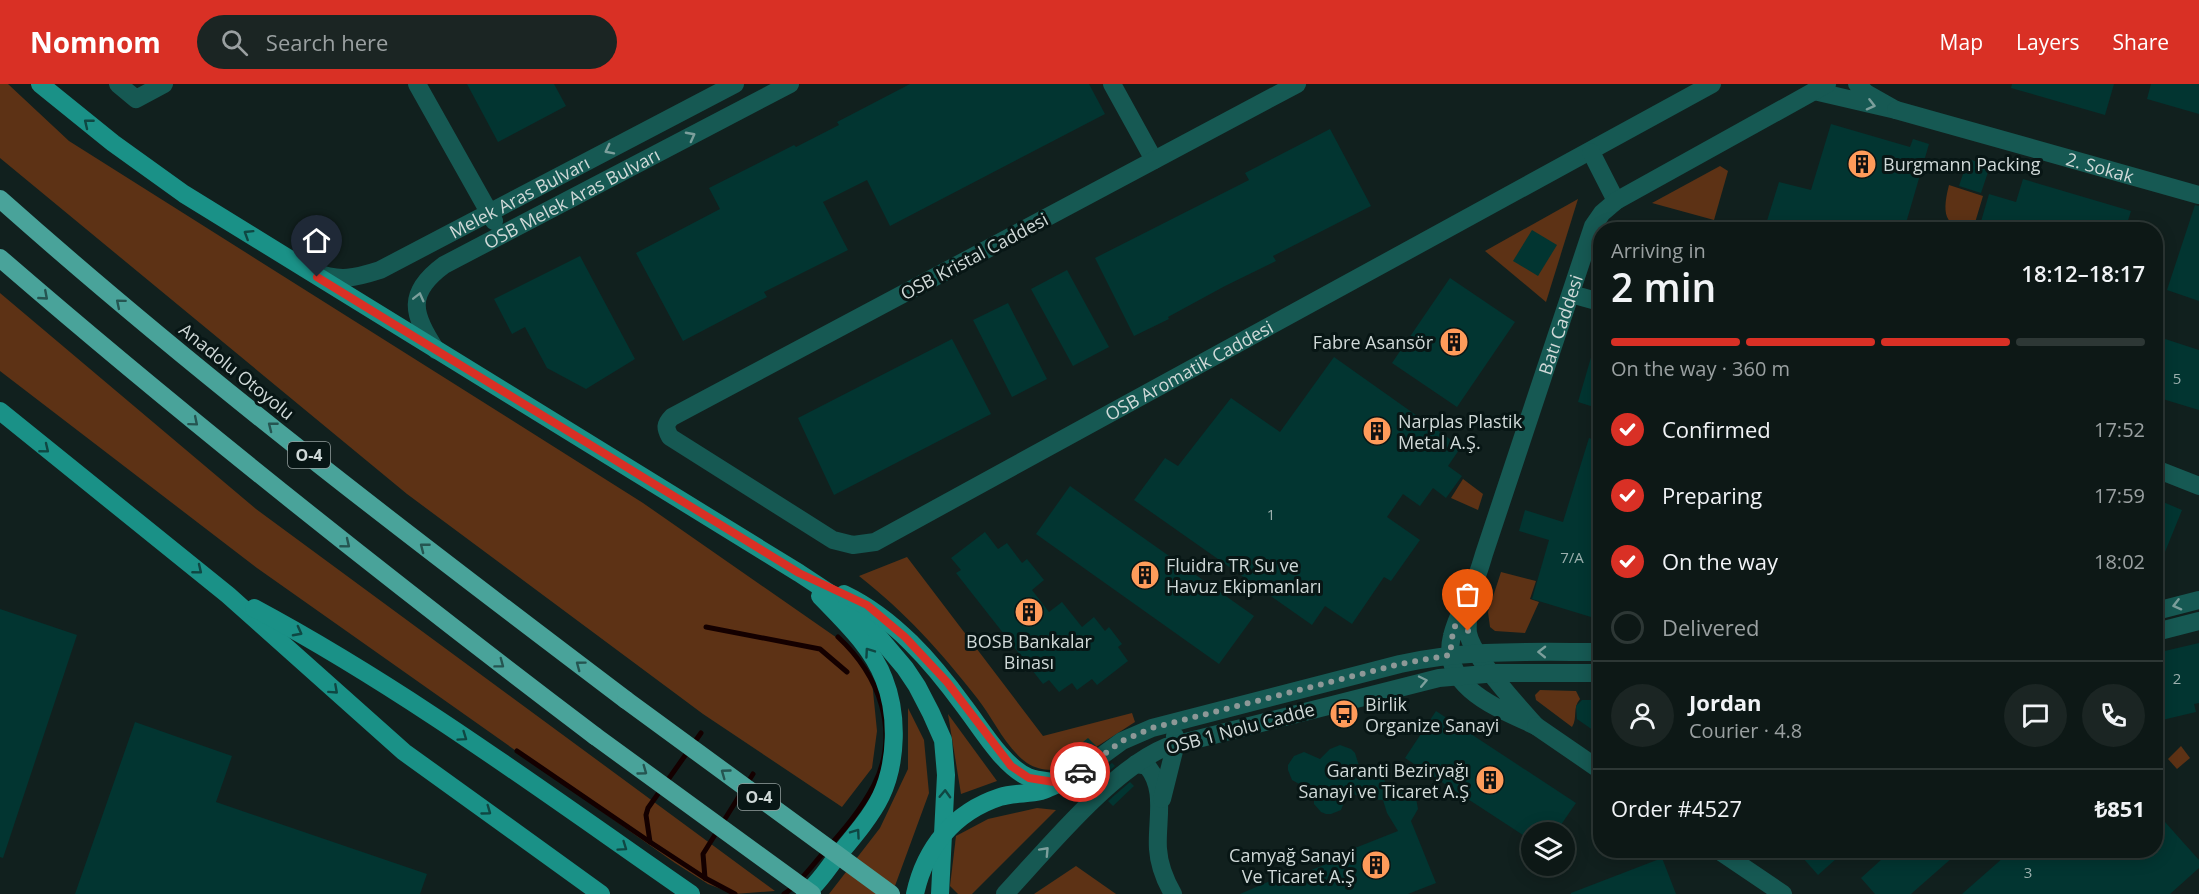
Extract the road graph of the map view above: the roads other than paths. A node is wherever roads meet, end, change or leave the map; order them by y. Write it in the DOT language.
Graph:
graph roads {
  1 [pos="40,84"];
  2 [pos="118,84"];
  3 [pos="164,84"];
  4 [pos="417,84"];
  5 [pos="735,84"];
  6 [pos="790,84"];
  7 [pos="1112,84"];
  8 [pos="1297,84"];
  9 [pos="1712,84"];
  10 [pos="1857,84"];
  11 [pos="1821,88"];
  12 [pos="1896,110"];
  13 [pos="1591,152"];
  14 [pos="1155,160"];
  15 [pos="2199,195"];
  16 [pos="0,199"];
  17 [pos="1616,201"];
  18 [pos="489,212"];
  19 [pos="1596,222"];
  20 [pos="1593,226"];
  21 [pos="502,234"];
  22 [pos="0,258"];
  23 [pos="298,265"];
  24 [pos="1571,294"];
  25 [pos="1593,300"];
  26 [pos="436,350"];
  27 [pos="0,411"];
  28 [pos="670,437"];
  29 [pos="2163,472"];
  30 [pos="2199,486"];
  31 [pos="799,573"];
  32 [pos="1474,582"];
  33 [pos="228,595"];
  34 [pos="2199,600"];
  35 [pos="2163,609"];
  36 [pos="2199,621"];
  37 [pos="2163,630"];
  38 [pos="1593,653"];
  39 [pos="1484,662"];
  40 [pos="1453,666"];
  41 [pos="1593,672"];
  42 [pos="1162,725"];
  43 [pos="1536,726"];
  44 [pos="1176,743"];
  45 [pos="1136,764"];
  46 [pos="1593,765"];
  47 [pos="1060,783"];
  48 [pos="1159,806"];
  49 [pos="944,832"];
  50 [pos="1730,858"];
  51 [pos="602,894"];
  52 [pos="691,894"];
  53 [pos="806,894"];
  54 [pos="812,894"];
  55 [pos="891,894"];
  56 [pos="915,894"];
  57 [pos="940,894"];
  58 [pos="1005,894"];
  59 [pos="1173,894"];
  60 [pos="1783,894"];
  23 -- 1 [label="main road, one-way"];
  2 -- 3 [label="street"];
  4 -- 18 [label="street"];
  5 -- 18 [label="street, Melek Aras Bulvarı, one-way"];
  21 -- 6 [label="street, OSB Melek Aras Bulvarı, one-way"];
  7 -- 14 [label="street"];
  8 -- 14 [label="street, OSB Kristal Caddesi"];
  9 -- 13 [label="street, OSB Aromatik Caddesi"];
  10 -- 12 [label="street, 2. Sokak"];
  11 -- 12 [label="street, 2. Sokak, one-way"];
  11 -- 17 [label="street, Batı Caddesi"];
  12 -- 15 [label="street, 2. Sokak"];
  13 -- 17 [label="street"];
  13 -- 28 [label="street, OSB Aromatik Caddesi"];
  14 -- 28 [label="street, OSB Kristal Caddesi"];
  55 -- 16 [label="highway, Anadolu Otoyolu / O-4, one-way, bridge"];
  17 -- 19 [label="street, Batı Caddesi"];
  18 -- 21 [label="street"];
  18 -- 23 [label="street, Melek Aras Bulvarı"];
  20 -- 24 [label="street, Batı Caddesi"];
  26 -- 21 [label="street, OSB Melek Aras Bulvarı, one-way"];
  22 -- 54 [label="highway, O-4, one-way, bridge"];
  23 -- 26 [label="main road"];
  24 -- 25 [label="street"];
  24 -- 32 [label="street, Batı Caddesi"];
  26 -- 31 [label="main road"];
  27 -- 33 [label="main road, one-way"];
  29 -- 30 [label="street"];
  31 -- 47 [label="main road"];
  49 -- 31 [label="main road, one-way"];
  53 -- 31 [label="main road, one-way"];
  32 -- 39 [label="street, Batı Caddesi"];
  32 -- 40 [label="street, Batı Caddesi"];
  33 -- 51 [label="main road, one-way"];
  33 -- 52 [label="main road, one-way"];
  34 -- 35 [label="street, one-way"];
  36 -- 37 [label="street"];
  38 -- 39 [label="street, OSB 1 Nolu Cadde, one-way"];
  39 -- 40 [label="street, OSB 1 Nolu Cadde"];
  39 -- 40 [label="street, OSB 1 Nolu Cadde"];
  39 -- 41 [label="street, OSB 1 Nolu Cadde"];
  39 -- 43 [label="street"];
  40 -- 42 [label="street, OSB 1 Nolu Cadde"];
  40 -- 43 [label="street"];
  44 -- 40 [label="street, OSB 1 Nolu Cadde, one-way"];
  42 -- 44 [label="street"];
  42 -- 47 [label="street, OSB 1 Nolu Cadde"];
  43 -- 46 [label="street"];
  44 -- 45 [label="street, OSB 1 Nolu Cadde"];
  44 -- 48 [label="street"];
  45 -- 48 [label="street"];
  58 -- 45 [label="street, OSB 1 Nolu Cadde, one-way"];
  47 -- 49 [label="main road, OSB 1 Nolu Cadde"];
  48 -- 59 [label="street"];
  49 -- 56 [label="main road, OSB 1 Nolu Cadde"];
  49 -- 57 [label="main road"];
  50 -- 60 [label="street"];
}
